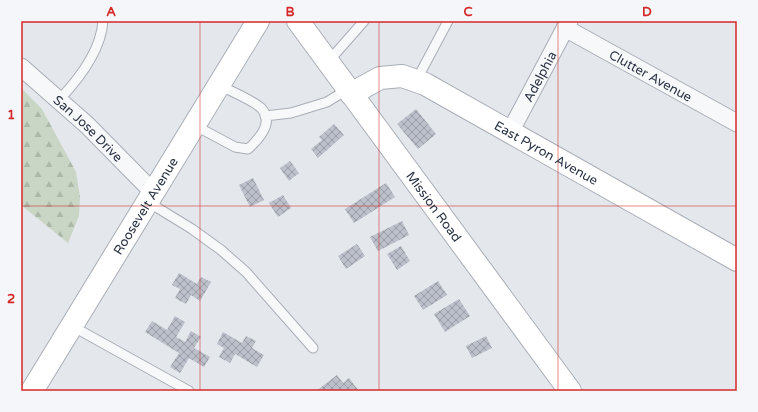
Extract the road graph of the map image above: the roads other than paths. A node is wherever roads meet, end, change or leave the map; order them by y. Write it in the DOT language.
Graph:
graph roads {
  1 [pos="103,21"];
  2 [pos="258,21"];
  3 [pos="298,21"];
  4 [pos="364,21"];
  5 [pos="448,21"];
  6 [pos="567,24"];
  7 [pos="328,62"];
  8 [pos="21,67"];
  9 [pos="416,80"];
  10 [pos="219,85"];
  11 [pos="350,91"];
  12 [pos="59,100"];
  13 [pos="265,116"];
  14 [pos="737,123"];
  15 [pos="194,125"];
  16 [pos="510,132"];
  17 [pos="151,197"];
  18 [pos="737,260"];
  19 [pos="72,326"];
  20 [pos="313,348"];
  21 [pos="32,391"];
  22 [pos="189,391"];
  23 [pos="570,391"];
  1 -- 12 [label="lane"];
  2 -- 10 [label="street, Roosevelt Avenue"];
  3 -- 7 [label="street, Mission Road"];
  4 -- 7 [label="lane"];
  5 -- 9 [label="lane"];
  6 -- 14 [label="street, Clutter Avenue"];
  6 -- 16 [label="street, Adelphia"];
  7 -- 11 [label="street, Mission Road"];
  8 -- 12 [label="street, San Jose Drive"];
  9 -- 11 [label="street, East Pyron Avenue"];
  9 -- 16 [label="street, East Pyron Avenue"];
  10 -- 13 [label="lane"];
  10 -- 15 [label="street, Roosevelt Avenue"];
  11 -- 13 [label="lane"];
  11 -- 23 [label="street, Mission Road"];
  12 -- 17 [label="street, San Jose Drive"];
  13 -- 15 [label="lane"];
  15 -- 17 [label="street, Roosevelt Avenue"];
  16 -- 18 [label="street, East Pyron Avenue"];
  17 -- 19 [label="street, Roosevelt Avenue"];
  17 -- 20 [label="lane"];
  19 -- 21 [label="street, Roosevelt Avenue"];
  19 -- 22 [label="lane"];
}
